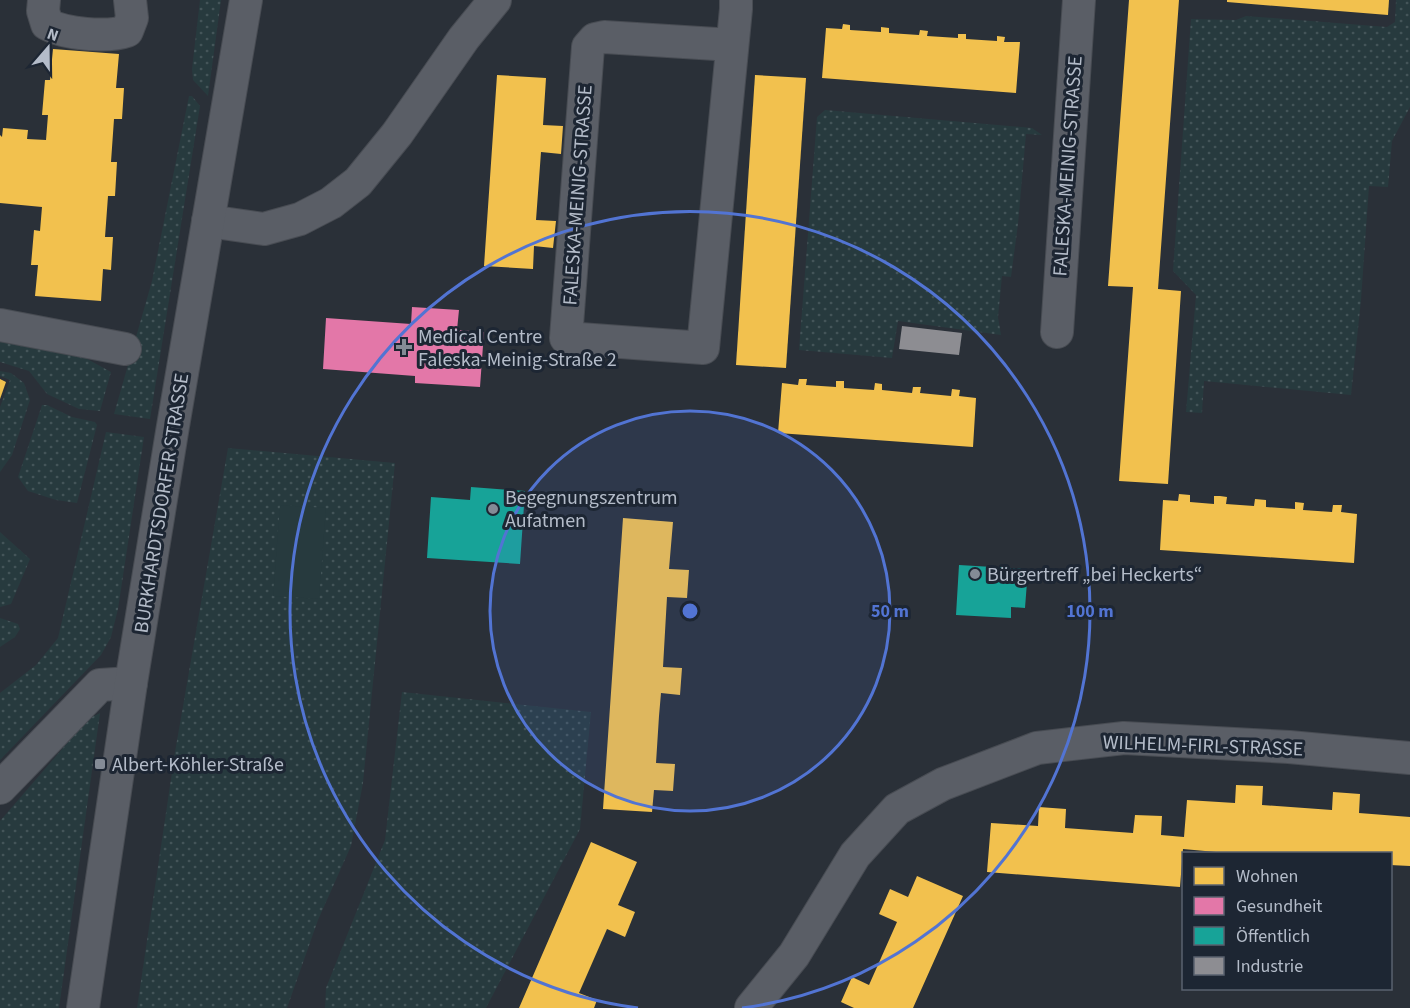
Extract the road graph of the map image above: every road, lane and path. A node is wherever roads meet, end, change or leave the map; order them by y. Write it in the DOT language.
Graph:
graph roads {
  1 [pos="44,0"];
  2 [pos="130,0"];
  3 [pos="246,0"];
  4 [pos="495,0"];
  5 [pos="736,0"];
  6 [pos="1079,0"];
  7 [pos="732,45"];
  8 [pos="208,221"];
  9 [pos="0,325"];
  10 [pos="1057,332"];
  11 [pos="125,349"];
  12 [pos="132,683"];
  13 [pos="1410,758"];
  14 [pos="0,788"];
  15 [pos="83,1008"];
  16 [pos="751,1008"];
  1 -- 2 [label="street"];
  3 -- 8 [label="street, BURKHARDTSDORFER STRASSE"];
  4 -- 8 [label="street"];
  5 -- 7 [label="street, FALESKA-MEINIG-STRASSE"];
  6 -- 10 [label="street, FALESKA-MEINIG-STRASSE"];
  7 -- 7 [label="street, FALESKA-MEINIG-STRASSE"];
  8 -- 12 [label="street, BURKHARDTSDORFER STRASSE"];
  9 -- 11 [label="street"];
  12 -- 14 [label="street"];
  12 -- 15 [label="street, BURKHARDTSDORFER STRASSE"];
  13 -- 16 [label="street, WILHELM-FIRL-STRASSE"];
}
